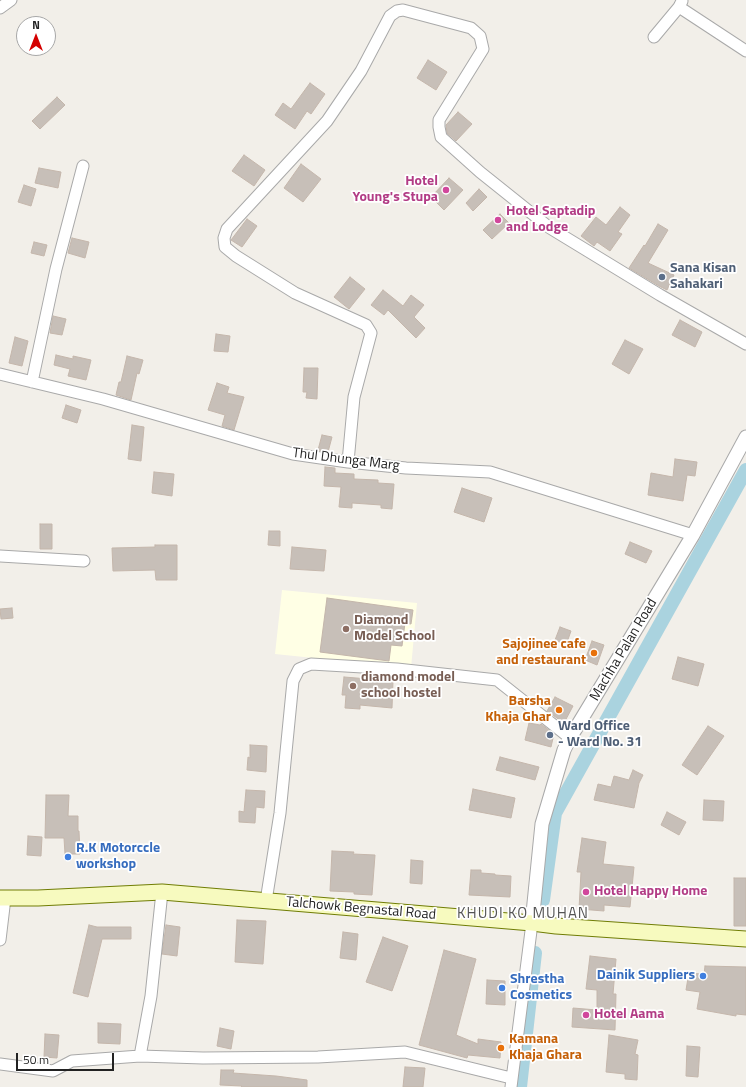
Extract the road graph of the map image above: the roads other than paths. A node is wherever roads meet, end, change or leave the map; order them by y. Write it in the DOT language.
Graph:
graph roads {
  1 [pos="11,0"];
  2 [pos="680,3"];
  3 [pos="0,8"];
  4 [pos="654,38"];
  5 [pos="746,51"];
  6 [pos="83,166"];
  7 [pos="746,344"];
  8 [pos="0,374"];
  9 [pos="32,382"];
  10 [pos="746,437"];
  11 [pos="348,462"];
  12 [pos="693,536"];
  13 [pos="0,556"];
  14 [pos="84,561"];
  15 [pos="570,738"];
  16 [pos="162,892"];
  17 [pos="2,898"];
  18 [pos="266,900"];
  19 [pos="532,923"];
  20 [pos="746,939"];
  21 [pos="0,940"];
  22 [pos="140,1056"];
  23 [pos="0,1064"];
  24 [pos="511,1082"];
  1 -- 3 [label="street"];
  2 -- 4 [label="street"];
  2 -- 5 [label="street"];
  6 -- 9 [label="street"];
  7 -- 11 [label="street"];
  8 -- 9 [label="street, Thul Dhunga Marg"];
  9 -- 11 [label="street, Thul Dhunga Marg"];
  10 -- 12 [label="street, Machha Palan Road"];
  11 -- 12 [label="street, Thul Dhunga Marg"];
  12 -- 15 [label="street, Machha Palan Road"];
  13 -- 14 [label="street"];
  15 -- 18 [label="street"];
  15 -- 19 [label="street, Machha Palan Road"];
  16 -- 17 [label="main road, Talchowk Begnastal Road"];
  16 -- 18 [label="main road, Talchowk Begnastal Road"];
  16 -- 22 [label="street"];
  17 -- 21 [label="street"];
  18 -- 19 [label="main road, Talchowk Begnastal Road"];
  19 -- 20 [label="main road, Talchowk Begnastal Road"];
  19 -- 24 [label="street"];
  22 -- 23 [label="street"];
  22 -- 24 [label="street"];
}
